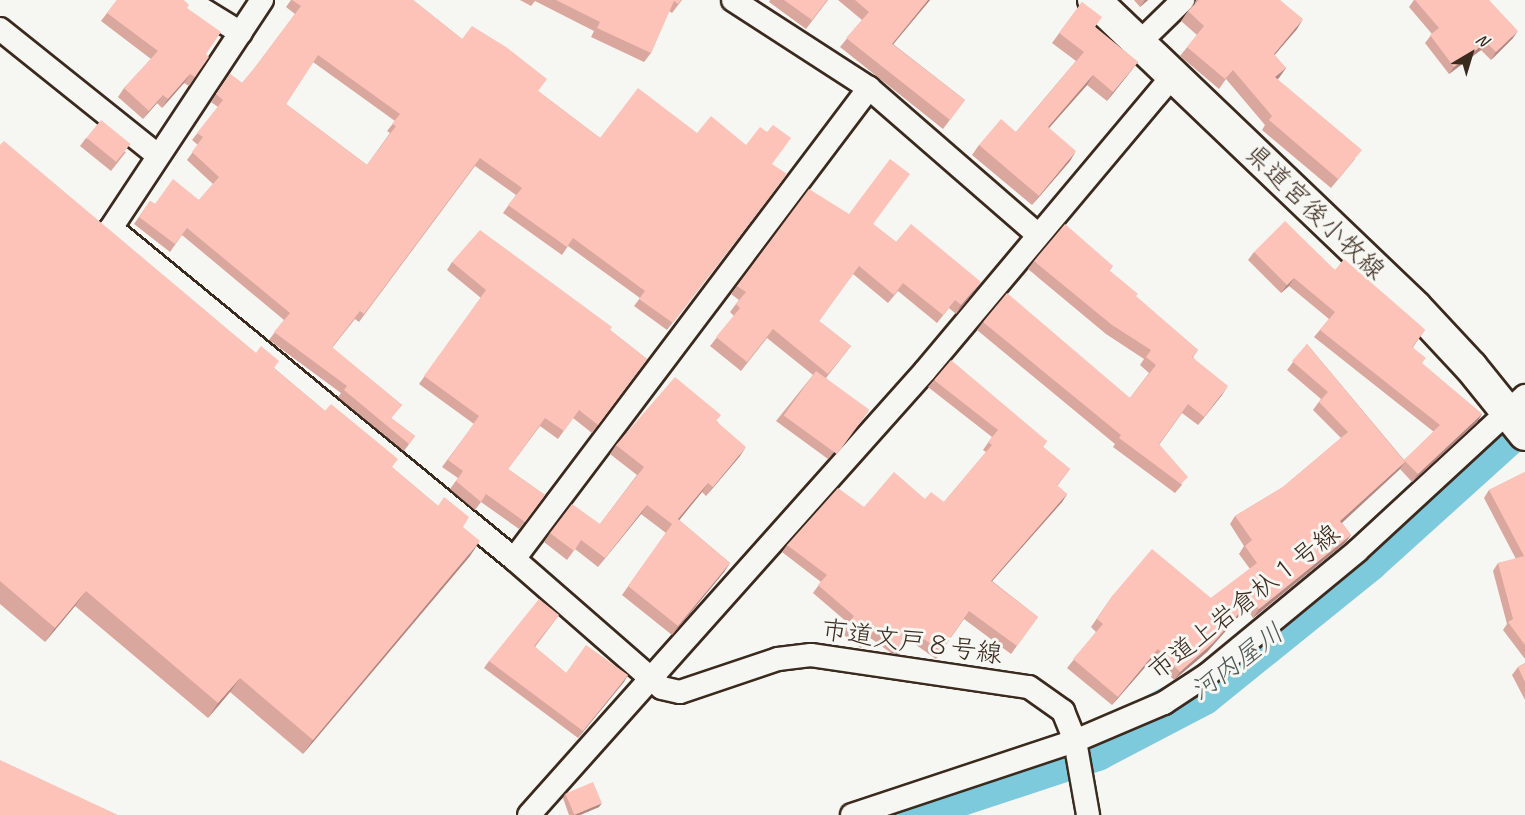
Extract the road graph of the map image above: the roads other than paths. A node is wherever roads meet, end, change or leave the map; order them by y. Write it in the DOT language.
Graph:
graph roads {
  1 [pos="187,0"];
  2 [pos="262,0"];
  3 [pos="733,0"];
  4 [pos="1094,0"];
  5 [pos="1183,0"];
  6 [pos="0,29"];
  7 [pos="241,33"];
  8 [pos="1139,43"];
  9 [pos="1173,75"];
  10 [pos="869,88"];
  11 [pos="157,155"];
  12 [pos="1038,235"];
  13 [pos="1520,413"];
  14 [pos="514,559"];
  15 [pos="650,678"];
  16 [pos="1075,741"];
  17 [pos="529,815"];
  18 [pos="852,815"];
  19 [pos="1088,815"];
  1 -- 7 [label="street"];
  2 -- 7 [label="street"];
  3 -- 10 [label="street"];
  4 -- 8 [label="main road, 県道宮後小牧線"];
  5 -- 8 [label="street"];
  6 -- 11 [label="street"];
  7 -- 11 [label="street"];
  8 -- 9 [label="main road, 県道宮後小牧線"];
  9 -- 12 [label="street"];
  9 -- 13 [label="main road, 県道宮後小牧線"];
  10 -- 12 [label="street"];
  10 -- 14 [label="street"];
  11 -- 14 [label="street, 市道文戸８号線"];
  12 -- 15 [label="street"];
  13 -- 16 [label="street, 市道上岩倉杁１号線"];
  14 -- 15 [label="street, 市道文戸８号線"];
  15 -- 16 [label="street, 市道文戸８号線"];
  15 -- 17 [label="street"];
  16 -- 18 [label="street, 市道上岩倉杁１号線"];
  16 -- 19 [label="street, 市道文戸８号線"];
}
